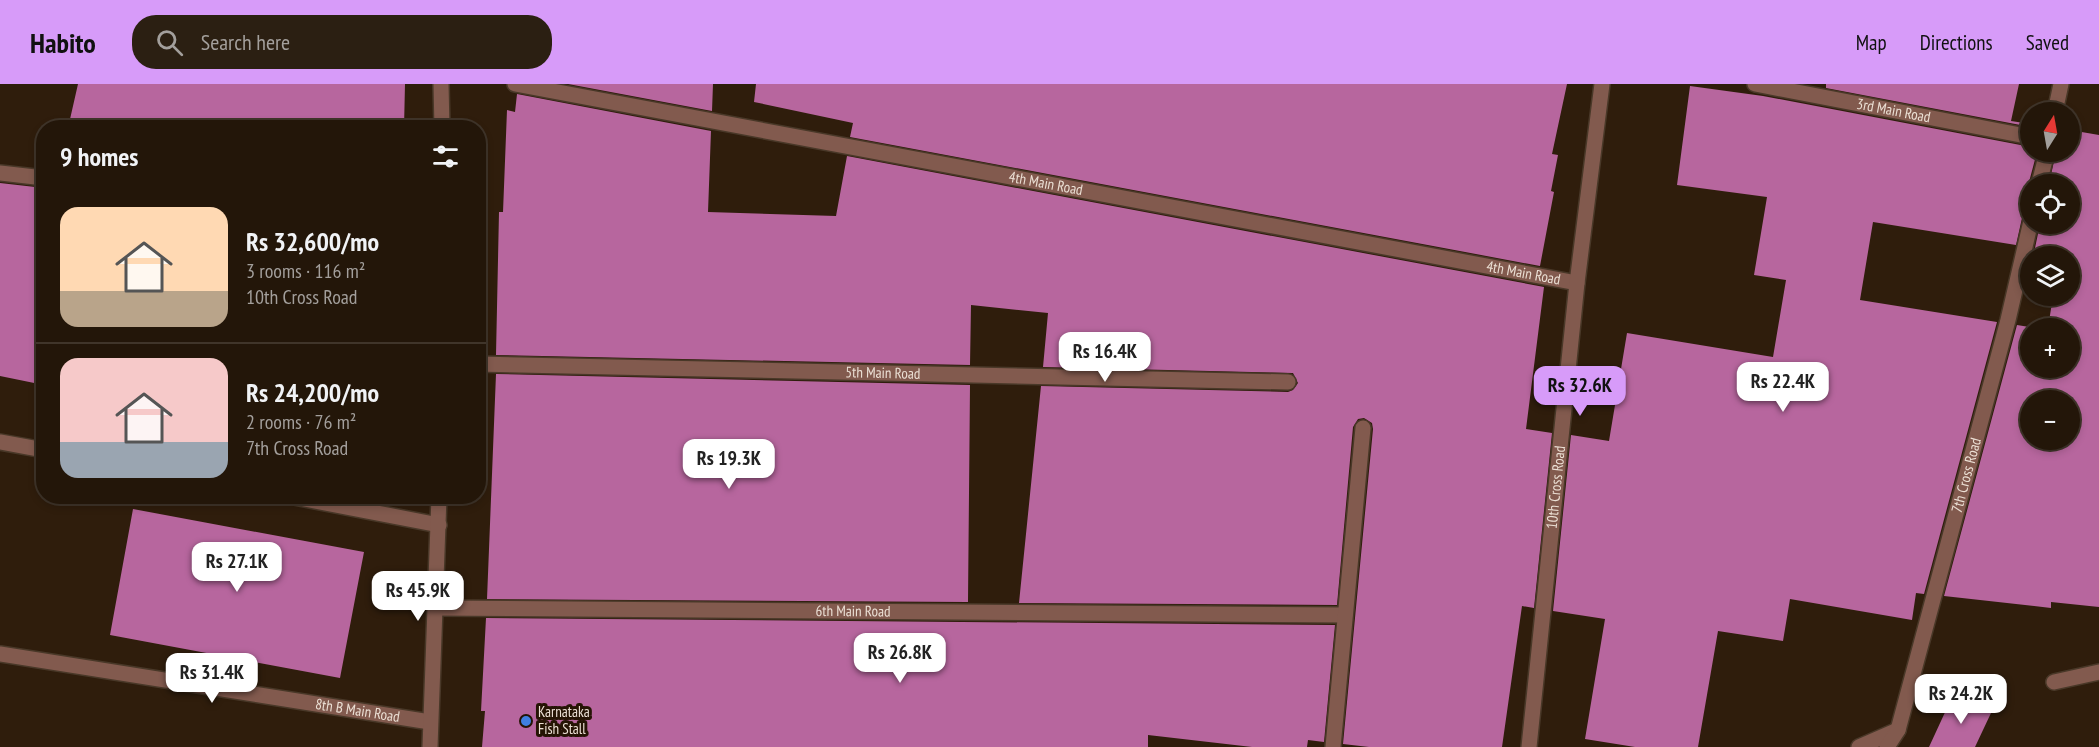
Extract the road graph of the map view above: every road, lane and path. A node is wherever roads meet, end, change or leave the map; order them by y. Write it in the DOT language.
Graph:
graph roads {
  1 [pos="441,84"];
  2 [pos="515,84"];
  3 [pos="1602,84"];
  4 [pos="1755,84"];
  5 [pos="2061,84"];
  6 [pos="2057,102"];
  7 [pos="442,120"];
  8 [pos="2020,135"];
  9 [pos="0,173"];
  10 [pos="36,177"];
  11 [pos="2028,234"];
  12 [pos="1577,283"];
  13 [pos="486,364"];
  14 [pos="1288,382"];
  15 [pos="1363,428"];
  16 [pos="0,442"];
  17 [pos="36,449"];
  18 [pos="330,504"];
  19 [pos="439,504"];
  20 [pos="439,525"];
  21 [pos="435,608"];
  22 [pos="1344,615"];
  23 [pos="0,654"];
  24 [pos="2099,672"];
  25 [pos="2054,682"];
  26 [pos="430,722"];
  27 [pos="1898,730"];
  28 [pos="430,747"];
  29 [pos="1333,747"];
  30 [pos="1529,747"];
  31 [pos="1859,747"];
  32 [pos="1887,747"];
  1 -- 7 [label="street"];
  2 -- 12 [label="street, 4th Main Road"];
  3 -- 12 [label="street, 10th Cross Road"];
  4 -- 8 [label="street, 3rd Main Road"];
  5 -- 6 [label="street"];
  9 -- 10 [label="street"];
  11 -- 27 [label="street, 7th Cross Road"];
  12 -- 30 [label="street, 10th Cross Road"];
  13 -- 14 [label="street, 5th Main Road"];
  15 -- 22 [label="street"];
  16 -- 17 [label="street"];
  18 -- 20 [label="street"];
  19 -- 20 [label="street"];
  20 -- 21 [label="street"];
  21 -- 22 [label="street, 6th Main Road"];
  21 -- 26 [label="street"];
  22 -- 29 [label="street"];
  23 -- 26 [label="street, 8th B Main Road"];
  24 -- 25 [label="street"];
  26 -- 28 [label="street"];
  27 -- 31 [label="street"];
  27 -- 32 [label="street, 7th Cross Road"];
}
